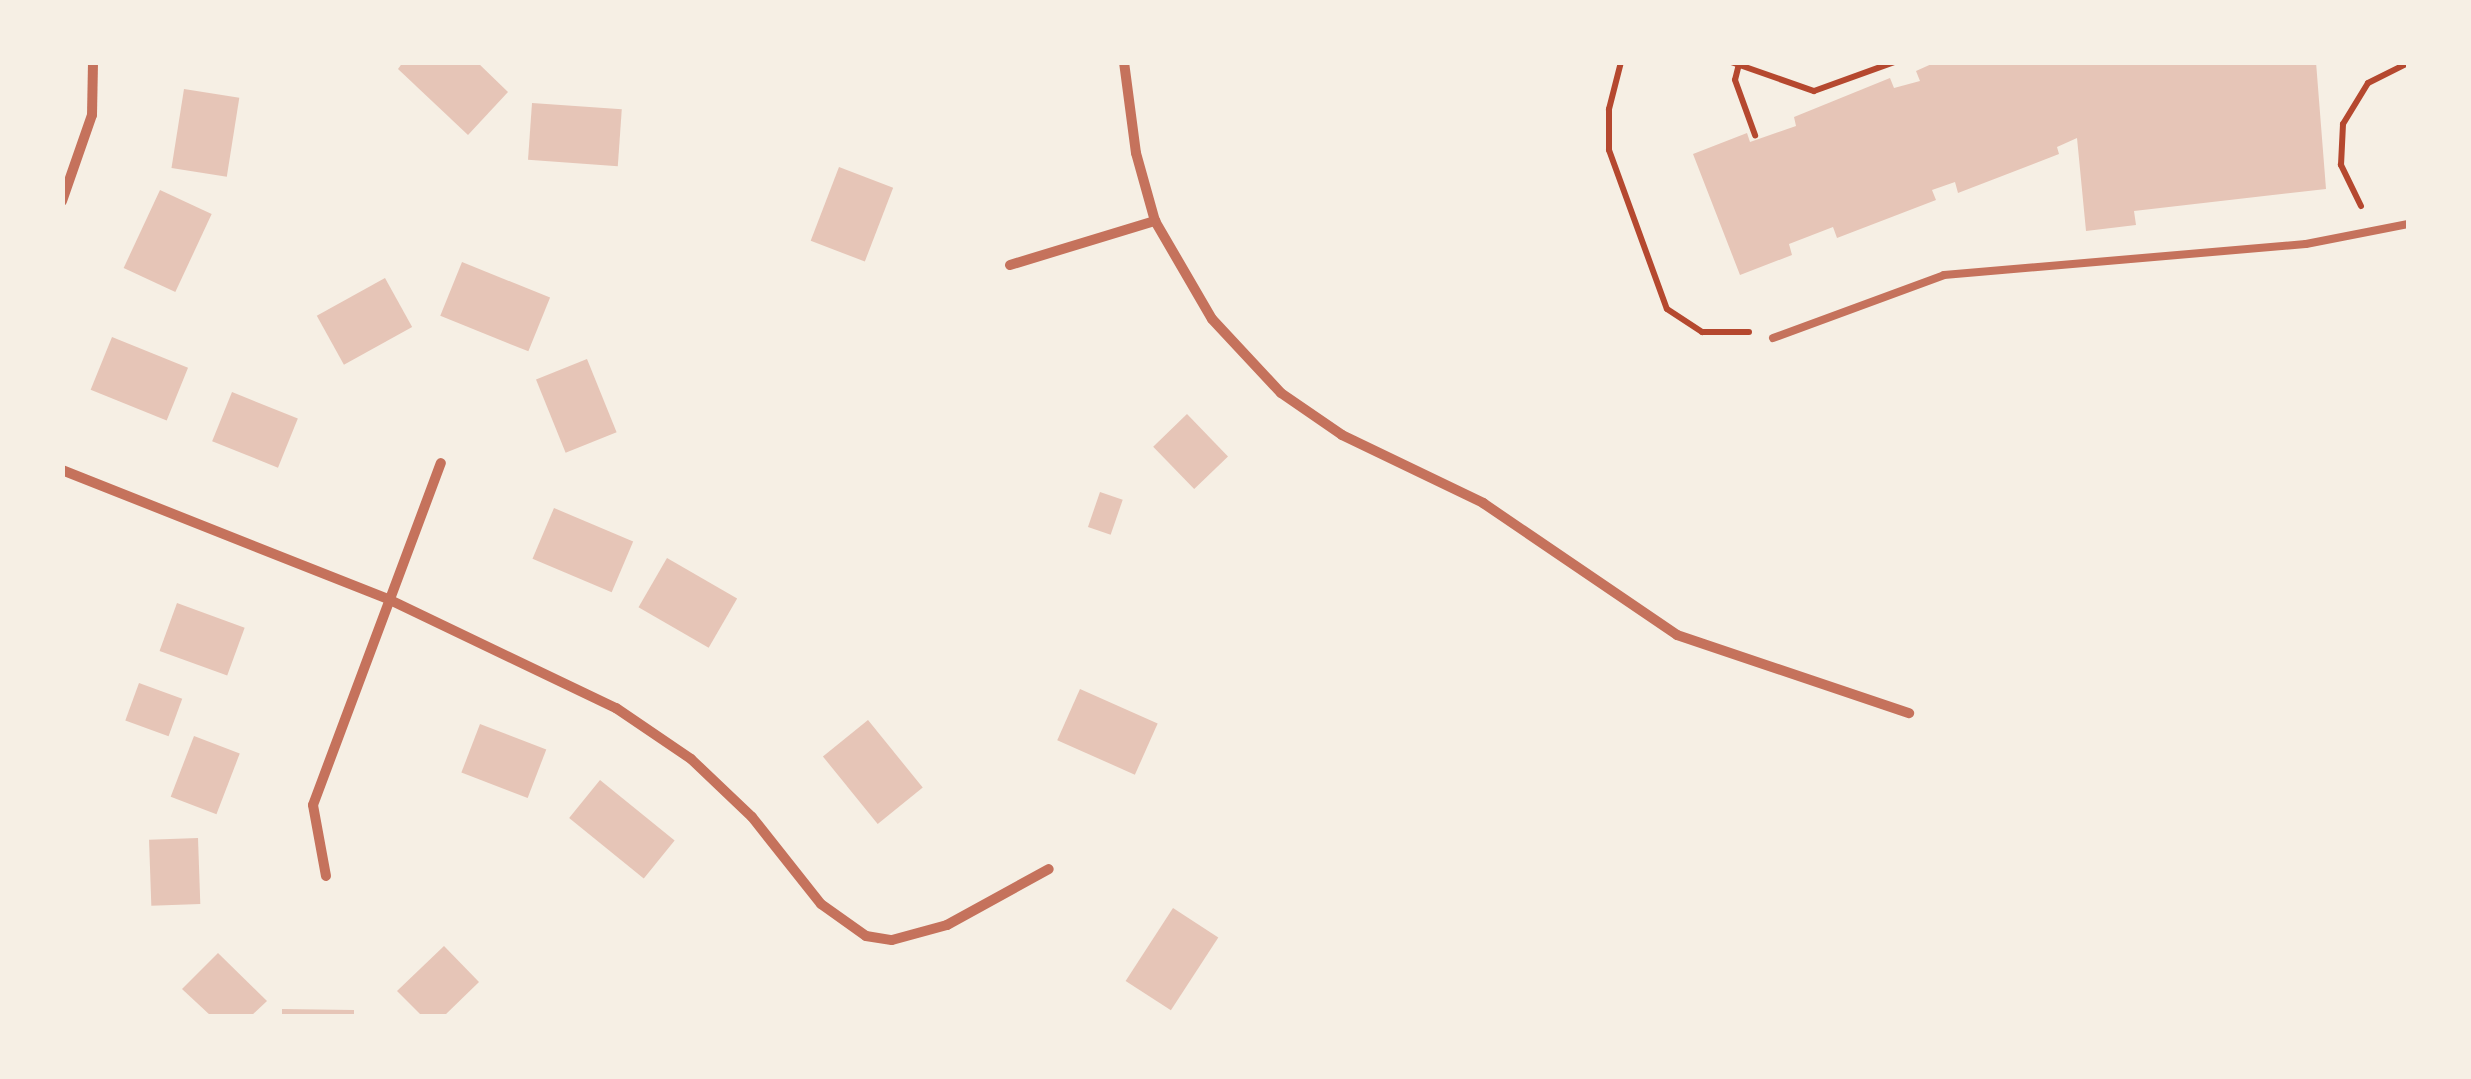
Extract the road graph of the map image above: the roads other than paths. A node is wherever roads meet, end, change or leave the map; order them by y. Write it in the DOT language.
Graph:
graph roads {
  1 [pos="93,62"];
  2 [pos="1124,62"];
  3 [pos="62,201"];
  4 [pos="1154,221"];
  5 [pos="2408,224"];
  6 [pos="1010,265"];
  7 [pos="1773,338"];
  8 [pos="441,462"];
  9 [pos="62,470"];
  10 [pos="388,599"];
  11 [pos="1910,713"];
  12 [pos="1049,870"];
  13 [pos="326,876"];
  1 -- 3 [label="street"];
  2 -- 4 [label="street"];
  4 -- 6 [label="street"];
  4 -- 11 [label="street"];
  5 -- 7 [label="lane"];
  8 -- 10 [label="street"];
  9 -- 10 [label="street"];
  10 -- 12 [label="street"];
  10 -- 13 [label="street"];
}
